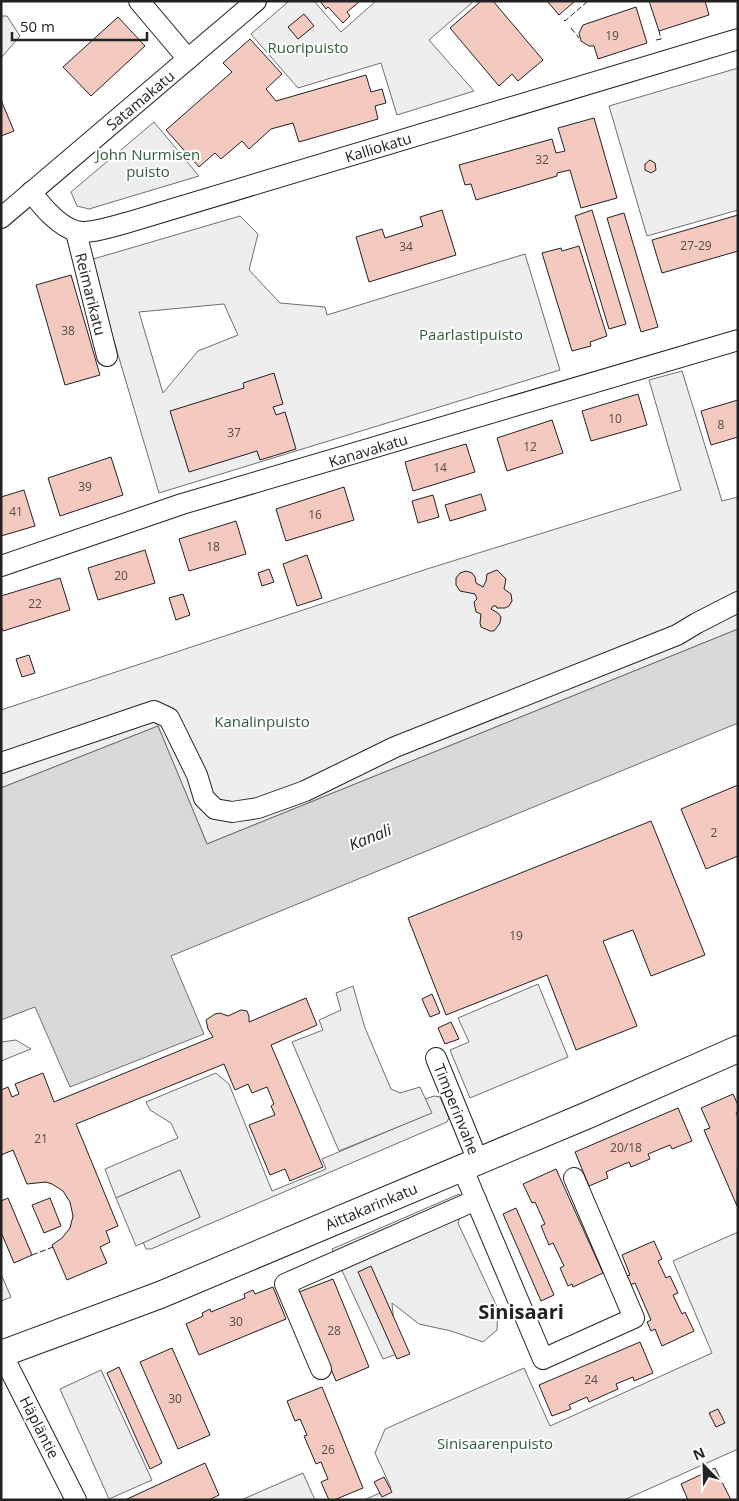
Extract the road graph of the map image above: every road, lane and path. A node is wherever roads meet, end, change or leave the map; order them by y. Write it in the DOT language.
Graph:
graph roads {
  1 [pos="139,1"];
  2 [pos="256,1"];
  3 [pos="738,39"];
  4 [pos="188,59"];
  5 [pos="31,192"];
  6 [pos="1,218"];
  7 [pos="76,232"];
  8 [pos="738,340"];
  9 [pos="107,356"];
  10 [pos="1,566"];
  11 [pos="738,602"];
  12 [pos="1,763"];
  13 [pos="738,1048"];
  14 [pos="436,1058"];
  15 [pos="470,1164"];
  16 [pos="574,1178"];
  17 [pos="476,1200"];
  18 [pos="2,1354"];
  19 [pos="321,1368"];
  20 [pos="76,1500"];
  1 -- 4 [label="street"];
  2 -- 4 [label="street, Satamakatu"];
  3 -- 7 [label="street, Kalliokatu"];
  4 -- 5 [label="street, Satamakatu"];
  5 -- 6 [label="street, Satamakatu"];
  5 -- 7 [label="street"];
  7 -- 9 [label="street, Reimarikatu"];
  8 -- 10 [label="street, Kanavakatu"];
  11 -- 12 [label="street"];
  13 -- 15 [label="main road, Aittakarinkatu"];
  14 -- 15 [label="street, Timperinvahe"];
  15 -- 17 [label="street, Timperinvahe"];
  15 -- 18 [label="main road, Aittakarinkatu"];
  16 -- 17 [label="street, Timperinvahe"];
  17 -- 19 [label="street"];
  18 -- 20 [label="street, Häpläntie"];
}
